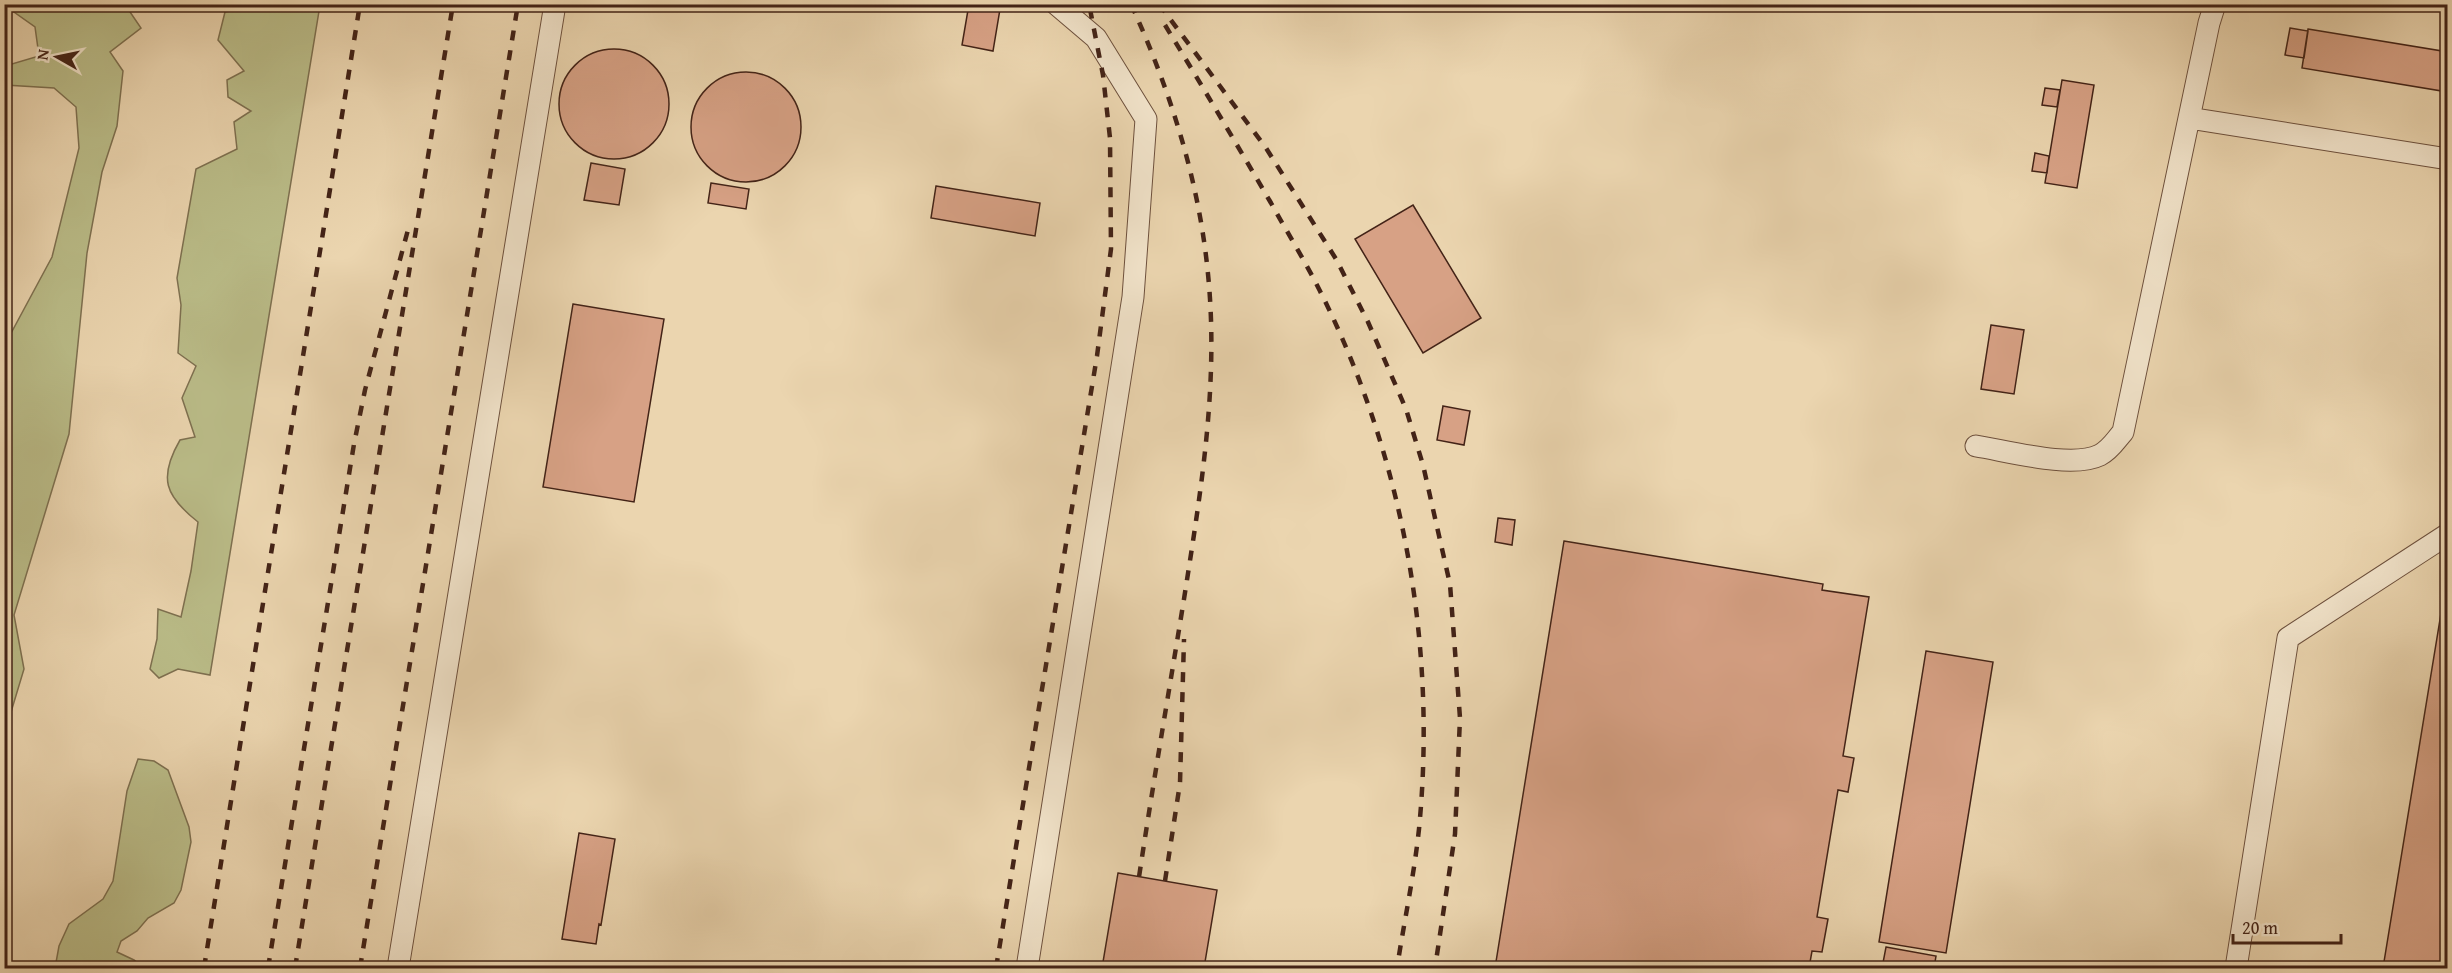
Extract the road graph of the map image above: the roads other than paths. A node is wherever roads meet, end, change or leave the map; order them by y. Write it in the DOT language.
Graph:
graph roads {
  1 [pos="555,4"];
  2 [pos="1056,4"];
  3 [pos="2216,4"];
  4 [pos="2189,118"];
  5 [pos="2448,159"];
  6 [pos="1976,446"];
  7 [pos="2448,534"];
  8 [pos="398,969"];
  9 [pos="1027,969"];
  10 [pos="2236,969"];
  1 -- 8 [label="lane"];
  2 -- 9 [label="lane"];
  3 -- 4 [label="lane"];
  4 -- 5 [label="lane"];
  4 -- 6 [label="lane"];
  7 -- 10 [label="lane"];
}
